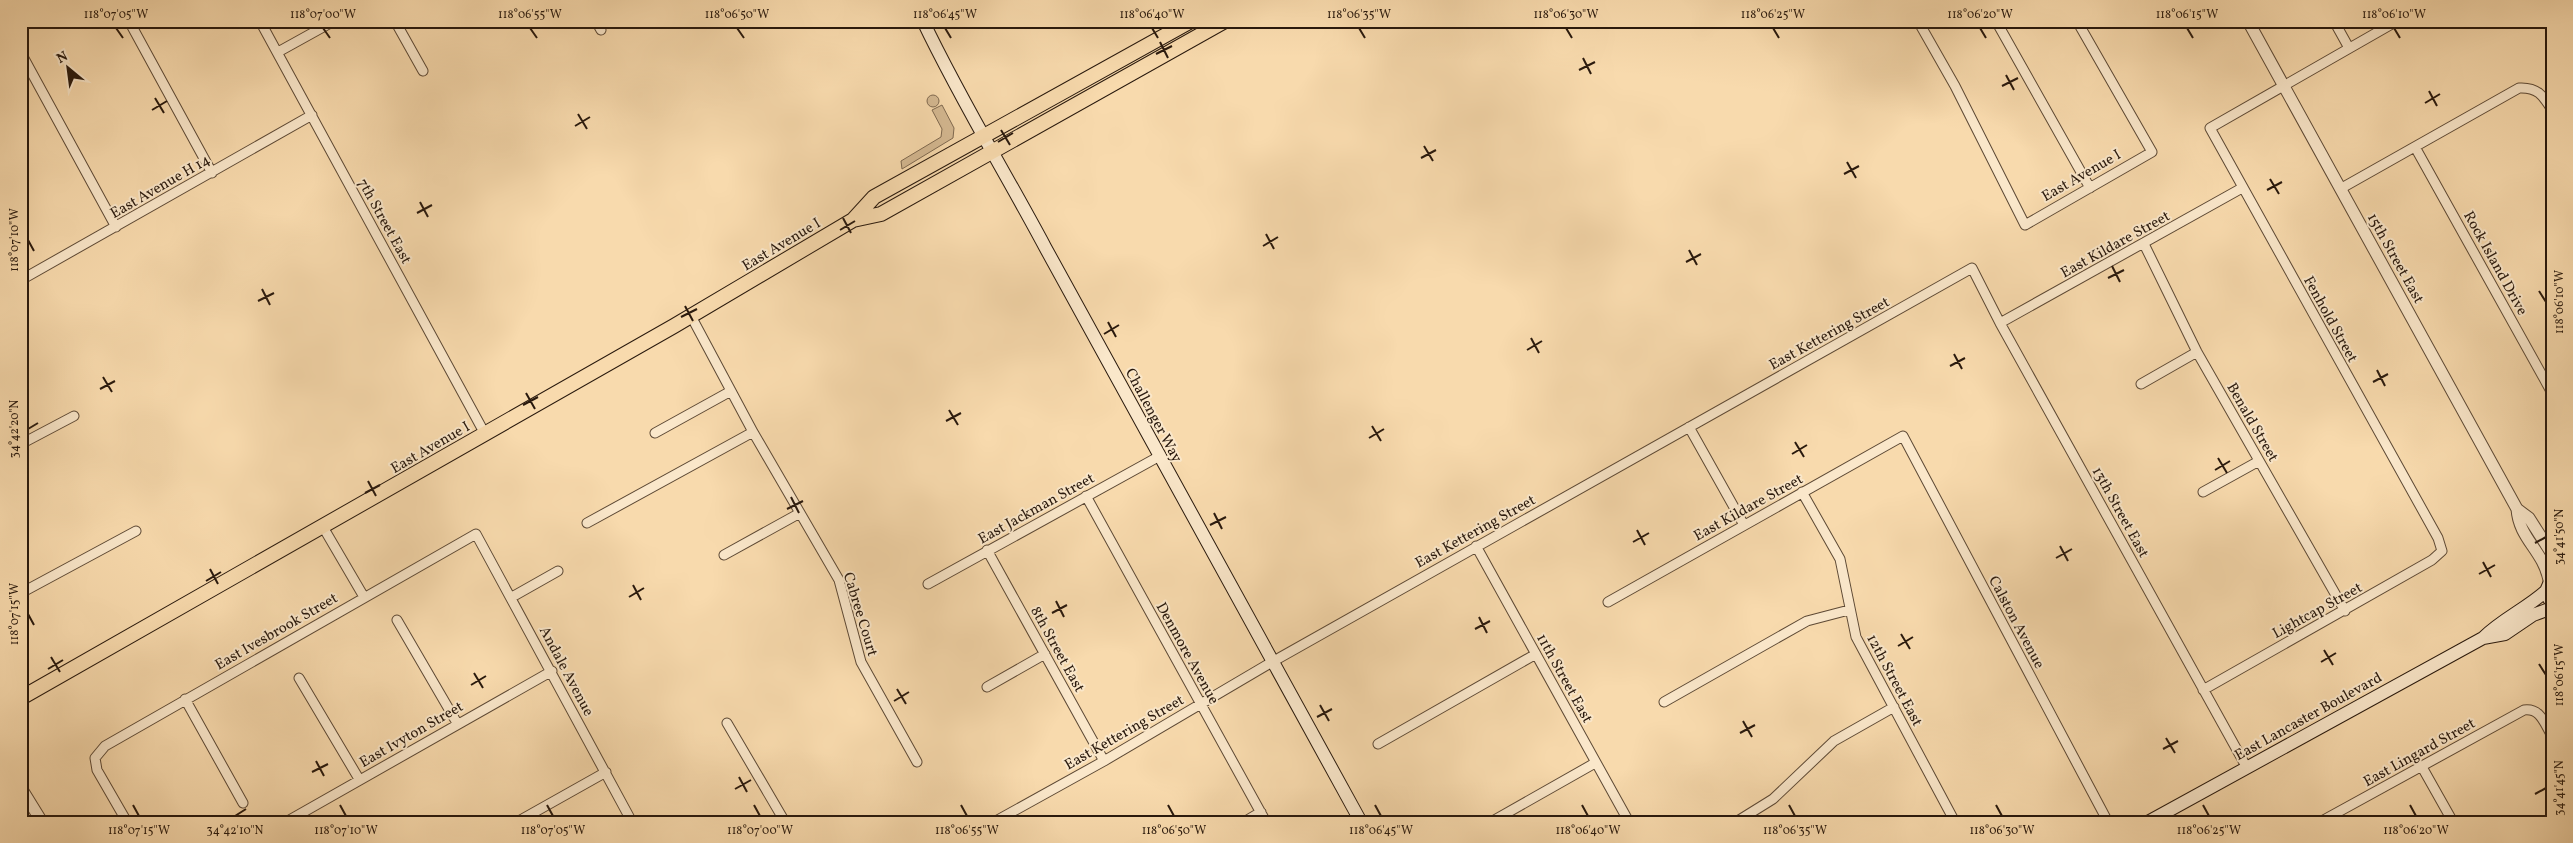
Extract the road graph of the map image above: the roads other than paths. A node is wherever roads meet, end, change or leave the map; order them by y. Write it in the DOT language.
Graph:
graph roads {
  1 [pos="128,21"];
  2 [pos="260,21"];
  3 [pos="334,21"];
  4 [pos="395,21"];
  5 [pos="596,21"];
  6 [pos="923,21"];
  7 [pos="1190,21"];
  8 [pos="1225,21"];
  9 [pos="1918,21"];
  10 [pos="1996,21"];
  11 [pos="2077,21"];
  12 [pos="2248,21"];
  13 [pos="2334,21"];
  14 [pos="2397,21"];
  15 [pos="601,30"];
  16 [pos="2349,48"];
  17 [pos="278,52"];
  18 [pos="21,53"];
  19 [pos="423,71"];
  20 [pos="2283,86"];
  21 [pos="2552,110"];
  22 [pos="312,115"];
  23 [pos="984,136"];
  24 [pos="2415,147"];
  25 [pos="993,150"];
  26 [pos="212,173"];
  27 [pos="2090,188"];
  28 [pos="2242,188"];
  29 [pos="2340,189"];
  30 [pos="853,220"];
  31 [pos="116,227"];
  32 [pos="2144,244"];
  33 [pos="1972,268"];
  34 [pos="21,280"];
  35 [pos="691,316"];
  36 [pos="2000,323"];
  37 [pos="2198,352"];
  38 [pos="2141,384"];
  39 [pos="2551,389"];
  40 [pos="731,391"];
  41 [pos="74,416"];
  42 [pos="1689,427"];
  43 [pos="753,432"];
  44 [pos="655,433"];
  45 [pos="485,434"];
  46 [pos="1903,436"];
  47 [pos="21,444"];
  48 [pos="1158,457"];
  49 [pos="2259,461"];
  50 [pos="1802,492"];
  51 [pos="2203,492"];
  52 [pos="1086,496"];
  53 [pos="2518,509"];
  54 [pos="800,513"];
  55 [pos="587,523"];
  56 [pos="1744,525"];
  57 [pos="323,527"];
  58 [pos="136,531"];
  59 [pos="476,534"];
  60 [pos="1476,546"];
  61 [pos="987,550"];
  62 [pos="2442,551"];
  63 [pos="2552,554"];
  64 [pos="724,555"];
  65 [pos="558,571"];
  66 [pos="2549,582"];
  67 [pos="928,584"];
  68 [pos="21,593"];
  69 [pos="364,597"];
  70 [pos="512,597"];
  71 [pos="1608,602"];
  72 [pos="2552,603"];
  73 [pos="2552,608"];
  74 [pos="1849,610"];
  75 [pos="2345,611"];
  76 [pos="397,620"];
  77 [pos="2483,638"];
  78 [pos="1045,654"];
  79 [pos="1536,654"];
  80 [pos="1272,662"];
  81 [pos="552,670"];
  82 [pos="299,678"];
  83 [pos="988,687"];
  84 [pos="2203,690"];
  85 [pos="21,698"];
  86 [pos="185,699"];
  87 [pos="1664,702"];
  88 [pos="1200,704"];
  89 [pos="1894,707"];
  90 [pos="457,722"];
  91 [pos="727,723"];
  92 [pos="2552,736"];
  93 [pos="1378,744"];
  94 [pos="1104,761"];
  95 [pos="918,762"];
  96 [pos="1595,763"];
  97 [pos="2422,767"];
  98 [pos="2247,768"];
  99 [pos="606,772"];
  100 [pos="359,779"];
  101 [pos="21,788"];
  102 [pos="243,804"];
  103 [pos="1261,812"];
  104 [pos="42,822"];
  105 [pos="127,822"];
  106 [pos="286,822"];
  107 [pos="517,822"];
  108 [pos="632,822"];
  109 [pos="785,822"];
  110 [pos="994,822"];
  111 [pos="1244,822"];
  112 [pos="1266,822"];
  113 [pos="1361,822"];
  114 [pos="1491,822"];
  115 [pos="1629,822"];
  116 [pos="1736,822"];
  117 [pos="1955,822"];
  118 [pos="2108,822"];
  119 [pos="2148,822"];
  120 [pos="2320,822"];
  121 [pos="2453,822"];
  1 -- 26 [label="street"];
  2 -- 17 [label="street, 7th Street East"];
  3 -- 17 [label="street"];
  4 -- 19 [label="street"];
  5 -- 15 [label="street"];
  6 -- 23 [label="main road, Challenger Way"];
  7 -- 23 [label="main road, East Avenue I"];
  8 -- 25 [label="main road, East Avenue I"];
  9 -- 27 [label="street, East Avenue I"];
  10 -- 27 [label="street"];
  11 -- 27 [label="street, East Avenue I"];
  12 -- 20 [label="street, 15th Street East"];
  13 -- 16 [label="street"];
  14 -- 16 [label="street"];
  16 -- 20 [label="street"];
  17 -- 22 [label="street, 7th Street East"];
  18 -- 31 [label="street"];
  20 -- 28 [label="street, Fenhold Street"];
  20 -- 29 [label="street, 15th Street East"];
  21 -- 24 [label="street"];
  22 -- 26 [label="street, East Avenue H 14"];
  22 -- 45 [label="street, 7th Street East"];
  23 -- 25 [label="main road, Challenger Way"];
  23 -- 30 [label="main road, East Avenue I"];
  24 -- 29 [label="street"];
  24 -- 39 [label="street, Rock Island Drive"];
  25 -- 30 [label="main road, East Avenue I"];
  25 -- 48 [label="main road, Challenger Way"];
  26 -- 31 [label="street, East Avenue H 14"];
  28 -- 32 [label="street, East Kildare Street"];
  28 -- 62 [label="street, Fenhold Street"];
  29 -- 53 [label="street, 15th Street East"];
  30 -- 35 [label="main road, East Avenue I"];
  31 -- 34 [label="street, East Avenue H 14"];
  32 -- 36 [label="street, East Kildare Street"];
  32 -- 37 [label="street, Benald Street"];
  33 -- 36 [label="street, 13th Street East"];
  33 -- 42 [label="street, East Kettering Street"];
  35 -- 40 [label="street, Cabree Court"];
  35 -- 45 [label="main road, East Avenue I"];
  36 -- 84 [label="street, 13th Street East"];
  37 -- 38 [label="street"];
  37 -- 49 [label="street, Benald Street"];
  40 -- 43 [label="street, Cabree Court"];
  40 -- 44 [label="street"];
  41 -- 47 [label="street"];
  42 -- 56 [label="street"];
  42 -- 60 [label="street, East Kettering Street"];
  43 -- 54 [label="street, Cabree Court"];
  43 -- 55 [label="street"];
  45 -- 57 [label="main road, East Avenue I"];
  46 -- 50 [label="street, East Kildare Street"];
  46 -- 118 [label="street, Calston Avenue"];
  48 -- 52 [label="street, East Jackman Street"];
  48 -- 80 [label="main road, Challenger Way"];
  49 -- 51 [label="street"];
  49 -- 75 [label="street, Benald Street"];
  50 -- 56 [label="street, East Kildare Street"];
  50 -- 74 [label="street, 12th Street East"];
  52 -- 61 [label="street, East Jackman Street"];
  52 -- 88 [label="street, Denmore Avenue"];
  53 -- 63 [label="street, 15th Street East"];
  53 -- 66 [label="street, 15th Street East"];
  54 -- 64 [label="street"];
  54 -- 95 [label="street, Cabree Court"];
  56 -- 71 [label="street, East Kildare Street"];
  57 -- 69 [label="street"];
  57 -- 85 [label="main road, East Avenue I"];
  58 -- 68 [label="street"];
  59 -- 69 [label="street, East Ivesbrook Street"];
  59 -- 70 [label="street, Andale Avenue"];
  60 -- 79 [label="street, 11th Street East"];
  60 -- 80 [label="street, East Kettering Street"];
  61 -- 67 [label="street, East Jackman Street"];
  61 -- 78 [label="street, 8th Street East"];
  62 -- 75 [label="street, Lightcap Street"];
  65 -- 70 [label="street"];
  66 -- 72 [label="main road"];
  66 -- 77 [label="main road, East Lancaster Boulevard"];
  69 -- 86 [label="street, East Ivesbrook Street"];
  70 -- 81 [label="street, Andale Avenue"];
  73 -- 77 [label="main road, East Lancaster Boulevard"];
  74 -- 87 [label="street"];
  74 -- 89 [label="street, 12th Street East"];
  75 -- 84 [label="street, Lightcap Street"];
  76 -- 90 [label="street"];
  77 -- 98 [label="main road, East Lancaster Boulevard"];
  78 -- 83 [label="street"];
  78 -- 94 [label="street, 8th Street East"];
  79 -- 93 [label="street"];
  79 -- 96 [label="street, 11th Street East"];
  80 -- 88 [label="street, East Kettering Street"];
  80 -- 113 [label="main road, Challenger Way"];
  81 -- 90 [label="street, East Ivyton Street"];
  81 -- 99 [label="street, Andale Avenue"];
  82 -- 100 [label="street"];
  84 -- 98 [label="street, 13th Street East"];
  86 -- 102 [label="street"];
  86 -- 105 [label="street, East Ivesbrook Street"];
  88 -- 94 [label="street, East Kettering Street"];
  88 -- 103 [label="street, Denmore Avenue"];
  89 -- 116 [label="street"];
  89 -- 117 [label="street, 12th Street East"];
  90 -- 100 [label="street, East Ivyton Street"];
  91 -- 109 [label="street"];
  92 -- 97 [label="street, East Lingard Street"];
  94 -- 110 [label="street, East Kettering Street"];
  96 -- 114 [label="street"];
  96 -- 115 [label="street, 11th Street East"];
  97 -- 120 [label="street, East Lingard Street"];
  97 -- 121 [label="street"];
  98 -- 119 [label="main road, East Lancaster Boulevard"];
  99 -- 107 [label="street"];
  99 -- 108 [label="street, Andale Avenue"];
  100 -- 106 [label="street, East Ivyton Street"];
  101 -- 104 [label="street"];
  103 -- 111 [label="street"];
  103 -- 112 [label="street, Denmore Avenue"];
}
